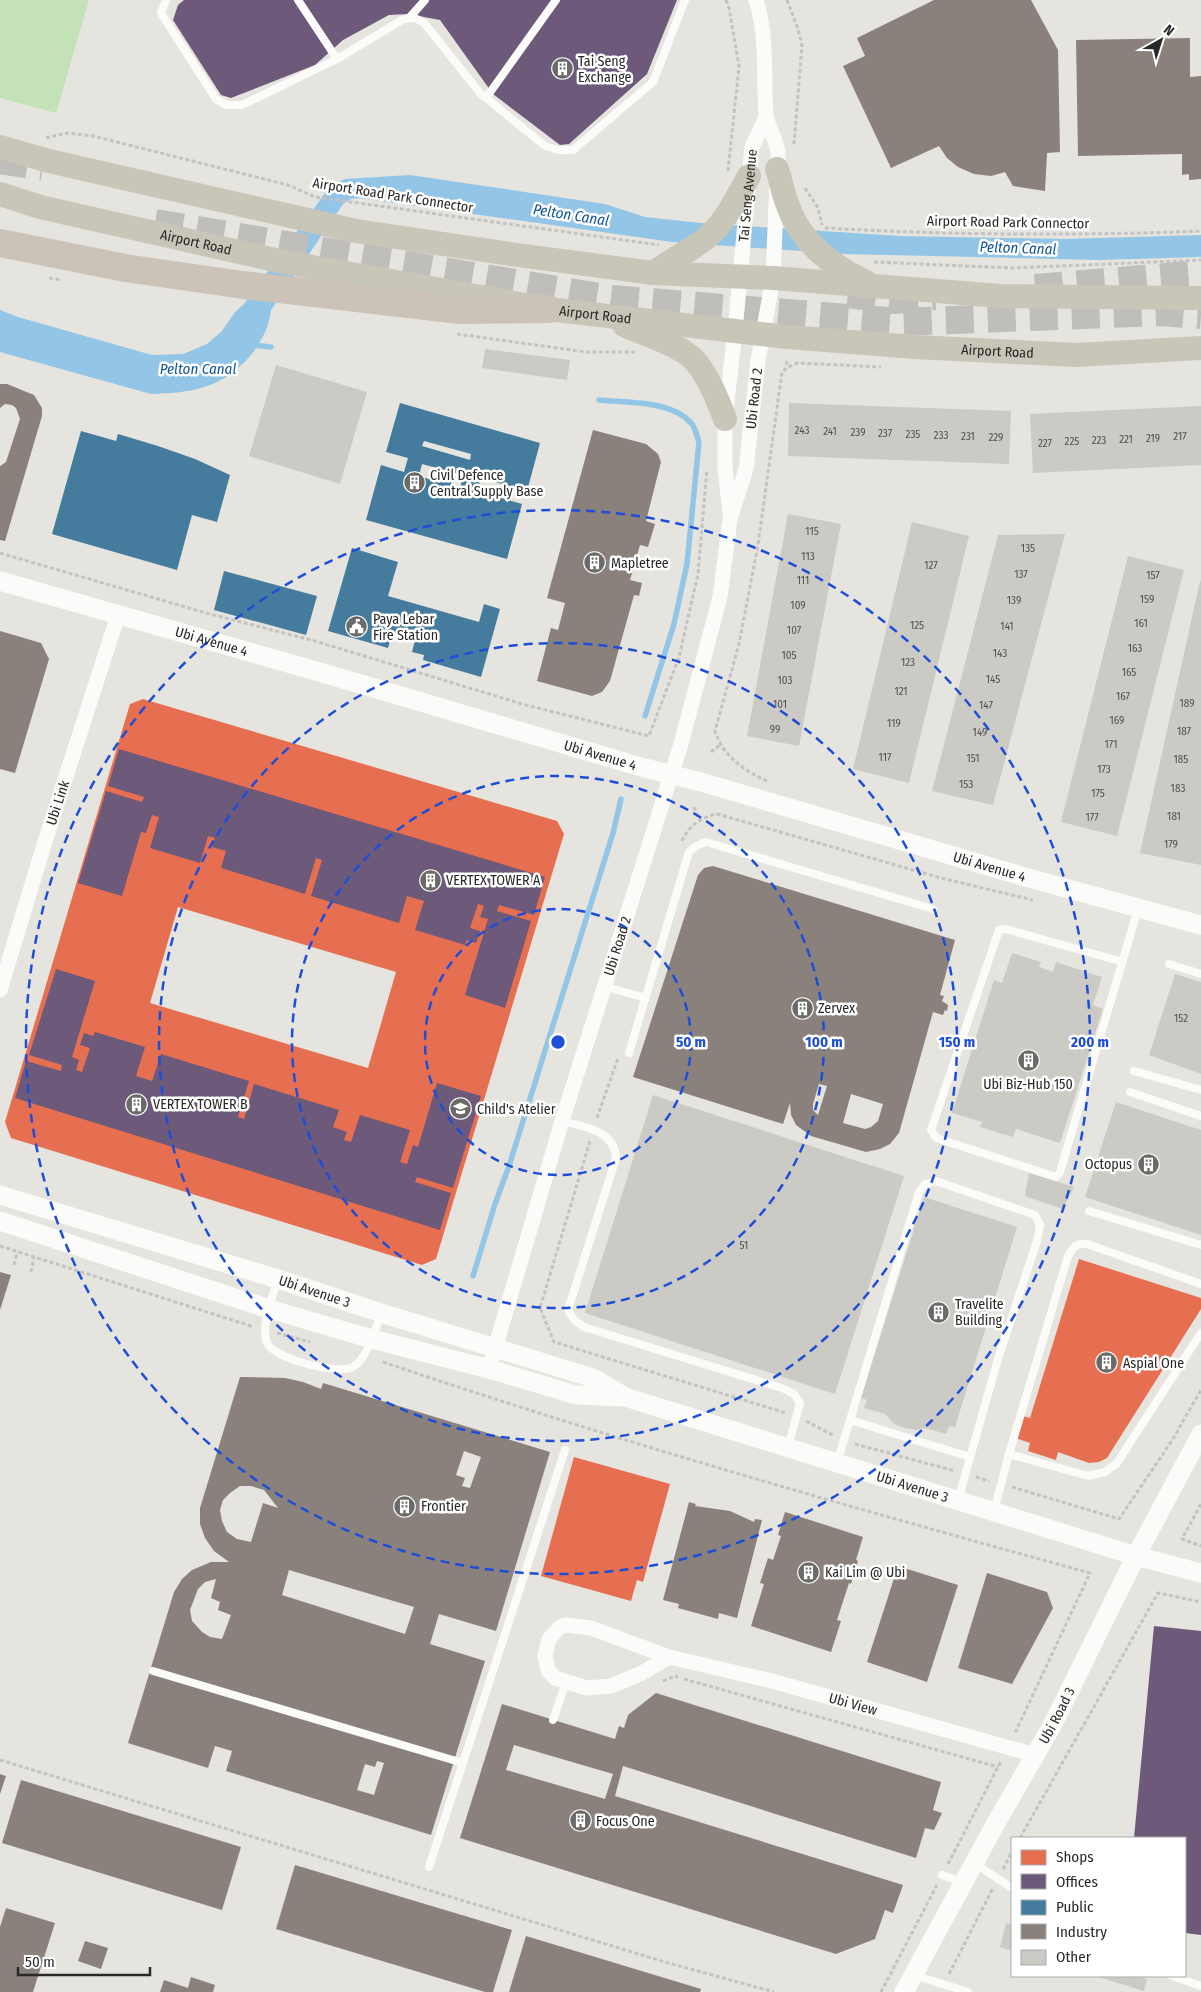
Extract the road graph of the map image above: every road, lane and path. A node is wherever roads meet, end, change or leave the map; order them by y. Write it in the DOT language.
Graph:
graph roads {
  1 [pos="166,0"];
  2 [pos="298,0"];
  3 [pos="425,0"];
  4 [pos="556,0"];
  5 [pos="685,0"];
  6 [pos="726,0"];
  7 [pos="756,0"];
  8 [pos="787,0"];
  9 [pos="410,17"];
  10 [pos="337,59"];
  11 [pos="486,98"];
  12 [pos="766,117"];
  13 [pos="45,138"];
  14 [pos="0,147"];
  15 [pos="794,149"];
  16 [pos="777,169"];
  17 [pos="738,175"];
  18 [pos="803,183"];
  19 [pos="0,194"];
  20 [pos="823,228"];
  21 [pos="1201,231"];
  22 [pos="823,236"];
  23 [pos="0,242"];
  24 [pos="660,245"];
  25 [pos="1201,260"];
  26 [pos="865,261"];
  27 [pos="653,273"];
  28 [pos="740,277"];
  29 [pos="773,278"];
  30 [pos="876,287"];
  31 [pos="1199,298"];
  32 [pos="548,309"];
  33 [pos="601,315"];
  34 [pos="735,331"];
  35 [pos="763,334"];
  36 [pos="1201,348"];
  37 [pos="786,361"];
  38 [pos="725,419"];
  39 [pos="708,466"];
  40 [pos="730,519"];
  41 [pos="0,553"];
  42 [pos="0,581"];
  43 [pos="118,615"];
  44 [pos="720,745"];
  45 [pos="711,752"];
  46 [pos="672,775"];
  47 [pos="773,782"];
  48 [pos="694,807"];
  49 [pos="700,820"];
  50 [pos="681,848"];
  51 [pos="1037,901"];
  52 [pos="932,909"];
  53 [pos="1138,909"];
  54 [pos="1201,925"];
  55 [pos="1123,962"];
  56 [pos="1168,964"];
  57 [pos="1201,974"];
  58 [pos="604,986"];
  59 [pos="0,990"];
  60 [pos="646,998"];
  61 [pos="620,1049"];
  62 [pos="629,1053"];
  63 [pos="1134,1071"];
  64 [pos="1201,1090"];
  65 [pos="1130,1092"];
  66 [pos="1201,1116"];
  67 [pos="562,1120"];
  68 [pos="593,1130"];
  69 [pos="0,1195"];
  70 [pos="1089,1211"];
  71 [pos="0,1221"];
  72 [pos="1201,1245"];
  73 [pos="0,1246"];
  74 [pos="17,1252"];
  75 [pos="35,1257"];
  76 [pos="14,1265"];
  77 [pos="31,1272"];
  78 [pos="278,1279"];
  79 [pos="1201,1284"];
  80 [pos="269,1309"];
  81 [pos="381,1313"];
  82 [pos="266,1330"];
  83 [pos="1201,1333"];
  84 [pos="319,1344"];
  85 [pos="367,1347"];
  86 [pos="494,1347"];
  87 [pos="489,1369"];
  88 [pos="1201,1390"];
  89 [pos="625,1397"];
  90 [pos="797,1416"];
  91 [pos="850,1420"];
  92 [pos="1201,1434"];
  93 [pos="843,1441"];
  94 [pos="788,1447"];
  95 [pos="564,1450"];
  96 [pos="1008,1454"];
  97 [pos="970,1457"];
  98 [pos="837,1463"];
  99 [pos="965,1474"];
  100 [pos="1001,1484"];
  101 [pos="958,1500"];
  102 [pos="1201,1504"];
  103 [pos="994,1511"];
  104 [pos="1201,1546"];
  105 [pos="1136,1556"];
  106 [pos="1201,1573"];
  107 [pos="1201,1602"];
  108 [pos="669,1657"];
  109 [pos="153,1670"];
  110 [pos="566,1682"];
  111 [pos="655,1684"];
  112 [pos="553,1720"];
  113 [pos="1008,1747"];
  114 [pos="1036,1755"];
  115 [pos="0,1760"];
  116 [pos="463,1763"];
  117 [pos="998,1767"];
  118 [pos="1021,1837"];
  119 [pos="1011,1854"];
  120 [pos="974,1863"];
  121 [pos="429,1867"];
  122 [pos="942,1875"];
  123 [pos="998,1878"];
  124 [pos="964,1883"];
  125 [pos="1011,1887"];
  126 [pos="914,1975"];
  127 [pos="1175,1977"];
  128 [pos="944,1984"];
  129 [pos="1201,1986"];
  130 [pos="774,1992"];
  131 [pos="881,1992"];
  132 [pos="904,1992"];
  133 [pos="968,1992"];
  1 -- 10 [label="lane"];
  2 -- 10 [label="lane"];
  3 -- 9 [label="lane"];
  4 -- 11 [label="lane"];
  5 -- 11 [label="lane"];
  6 -- 17 [label="path"];
  7 -- 12 [label="street, Tai Seng Avenue"];
  8 -- 15 [label="path"];
  9 -- 10 [label="lane"];
  9 -- 11 [label="lane"];
  12 -- 16 [label="street, Tai Seng Avenue"];
  12 -- 17 [label="street, Tai Seng Avenue"];
  13 -- 24 [label="path, Airport Road Park Connector"];
  14 -- 27 [label="main road"];
  16 -- 29 [label="street, Tai Seng Avenue"];
  16 -- 30 [label="main road"];
  17 -- 27 [label="main road"];
  17 -- 28 [label="street, Tai Seng Avenue"];
  18 -- 20 [label="path"];
  19 -- 32 [label="main road, Airport Road"];
  20 -- 21 [label="path, Airport Road Park Connector"];
  20 -- 22 [label="path"];
  23 -- 32 [label="highway"];
  25 -- 26 [label="path"];
  27 -- 28 [label="main road"];
  28 -- 29 [label="main road"];
  28 -- 34 [label="street, Ubi Road 2"];
  29 -- 30 [label="main road"];
  29 -- 35 [label="street, Ubi Road 2"];
  30 -- 31 [label="main road"];
  32 -- 33 [label="main road, Airport Road"];
  33 -- 34 [label="main road, Airport Road"];
  33 -- 38 [label="main road"];
  34 -- 35 [label="main road, Airport Road"];
  34 -- 38 [label="street, Ubi Road 2"];
  35 -- 36 [label="main road, Airport Road"];
  35 -- 40 [label="street, Ubi Road 2"];
  37 -- 44 [label="path"];
  38 -- 40 [label="street, Ubi Road 2"];
  39 -- 41 [label="path"];
  40 -- 46 [label="street, Ubi Road 2"];
  42 -- 43 [label="street, Ubi Avenue 4"];
  43 -- 46 [label="street, Ubi Avenue 4"];
  43 -- 59 [label="street, Ubi Link"];
  44 -- 45 [label="path"];
  44 -- 47 [label="path"];
  46 -- 53 [label="street, Ubi Avenue 4"];
  46 -- 58 [label="street, Ubi Road 2"];
  48 -- 49 [label="path"];
  49 -- 50 [label="path"];
  49 -- 51 [label="path"];
  52 -- 60 [label="lane"];
  53 -- 54 [label="street, Ubi Avenue 4"];
  53 -- 55 [label="lane"];
  55 -- 55 [label="lane"];
  56 -- 57 [label="lane"];
  58 -- 60 [label="lane"];
  58 -- 67 [label="street, Ubi Road 2"];
  60 -- 62 [label="lane"];
  61 -- 68 [label="path"];
  63 -- 64 [label="lane"];
  65 -- 66 [label="lane"];
  67 -- 68 [label="lane"];
  67 -- 86 [label="street, Ubi Road 2"];
  68 -- 90 [label="lane"];
  68 -- 90 [label="path"];
  69 -- 78 [label="street, Ubi Avenue 3"];
  70 -- 72 [label="lane"];
  71 -- 80 [label="street, Ubi Avenue 3"];
  73 -- 74 [label="path"];
  74 -- 75 [label="path"];
  74 -- 76 [label="path"];
  75 -- 77 [label="path"];
  75 -- 82 [label="path"];
  78 -- 80 [label="lane"];
  78 -- 81 [label="street, Ubi Avenue 3"];
  79 -- 96 [label="lane"];
  80 -- 82 [label="lane"];
  80 -- 85 [label="street, Ubi Avenue 3"];
  81 -- 85 [label="lane"];
  81 -- 86 [label="street, Ubi Avenue 3"];
  82 -- 84 [label="path"];
  82 -- 85 [label="lane"];
  83 -- 96 [label="lane"];
  85 -- 87 [label="street, Ubi Avenue 3"];
  85 -- 113 [label="path"];
  86 -- 87 [label="street, Ubi Road 2"];
  86 -- 89 [label="street, Ubi Avenue 3"];
  87 -- 89 [label="street, Ubi Avenue 3"];
  88 -- 100 [label="path"];
  89 -- 94 [label="street, Ubi Avenue 3"];
  90 -- 93 [label="path"];
  90 -- 94 [label="lane"];
  91 -- 93 [label="lane"];
  91 -- 97 [label="lane"];
  91 -- 97 [label="lane"];
  92 -- 105 [label="street, Ubi Road 3"];
  93 -- 98 [label="lane"];
  93 -- 99 [label="path"];
  94 -- 98 [label="street, Ubi Avenue 3"];
  95 -- 116 [label="lane"];
  96 -- 100 [label="lane"];
  97 -- 99 [label="lane"];
  98 -- 101 [label="street, Ubi Avenue 3"];
  99 -- 100 [label="path"];
  99 -- 101 [label="lane"];
  100 -- 103 [label="lane"];
  101 -- 103 [label="street, Ubi Avenue 3"];
  102 -- 104 [label="path"];
  103 -- 105 [label="street, Ubi Avenue 3"];
  105 -- 106 [label="street, Ubi Avenue 3"];
  105 -- 114 [label="street, Ubi Road 3"];
  107 -- 118 [label="path"];
  108 -- 110 [label="street, Ubi View"];
  108 -- 110 [label="street, Ubi View"];
  108 -- 113 [label="street, Ubi View"];
  109 -- 116 [label="lane"];
  110 -- 112 [label="lane"];
  111 -- 117 [label="path"];
  113 -- 114 [label="street, Ubi View"];
  113 -- 117 [label="path"];
  114 -- 120 [label="street, Ubi Road 3"];
  115 -- 130 [label="path"];
  116 -- 121 [label="lane"];
  117 -- 122 [label="path"];
  119 -- 123 [label="path"];
  120 -- 123 [label="lane"];
  120 -- 124 [label="street, Ubi Road 3"];
  122 -- 124 [label="lane"];
  122 -- 131 [label="path"];
  123 -- 125 [label="lane"];
  123 -- 128 [label="path"];
  124 -- 126 [label="street, Ubi Road 3"];
  126 -- 128 [label="lane"];
  126 -- 132 [label="street, Ubi Road 3"];
  127 -- 129 [label="lane"];
  128 -- 133 [label="lane"];
}
